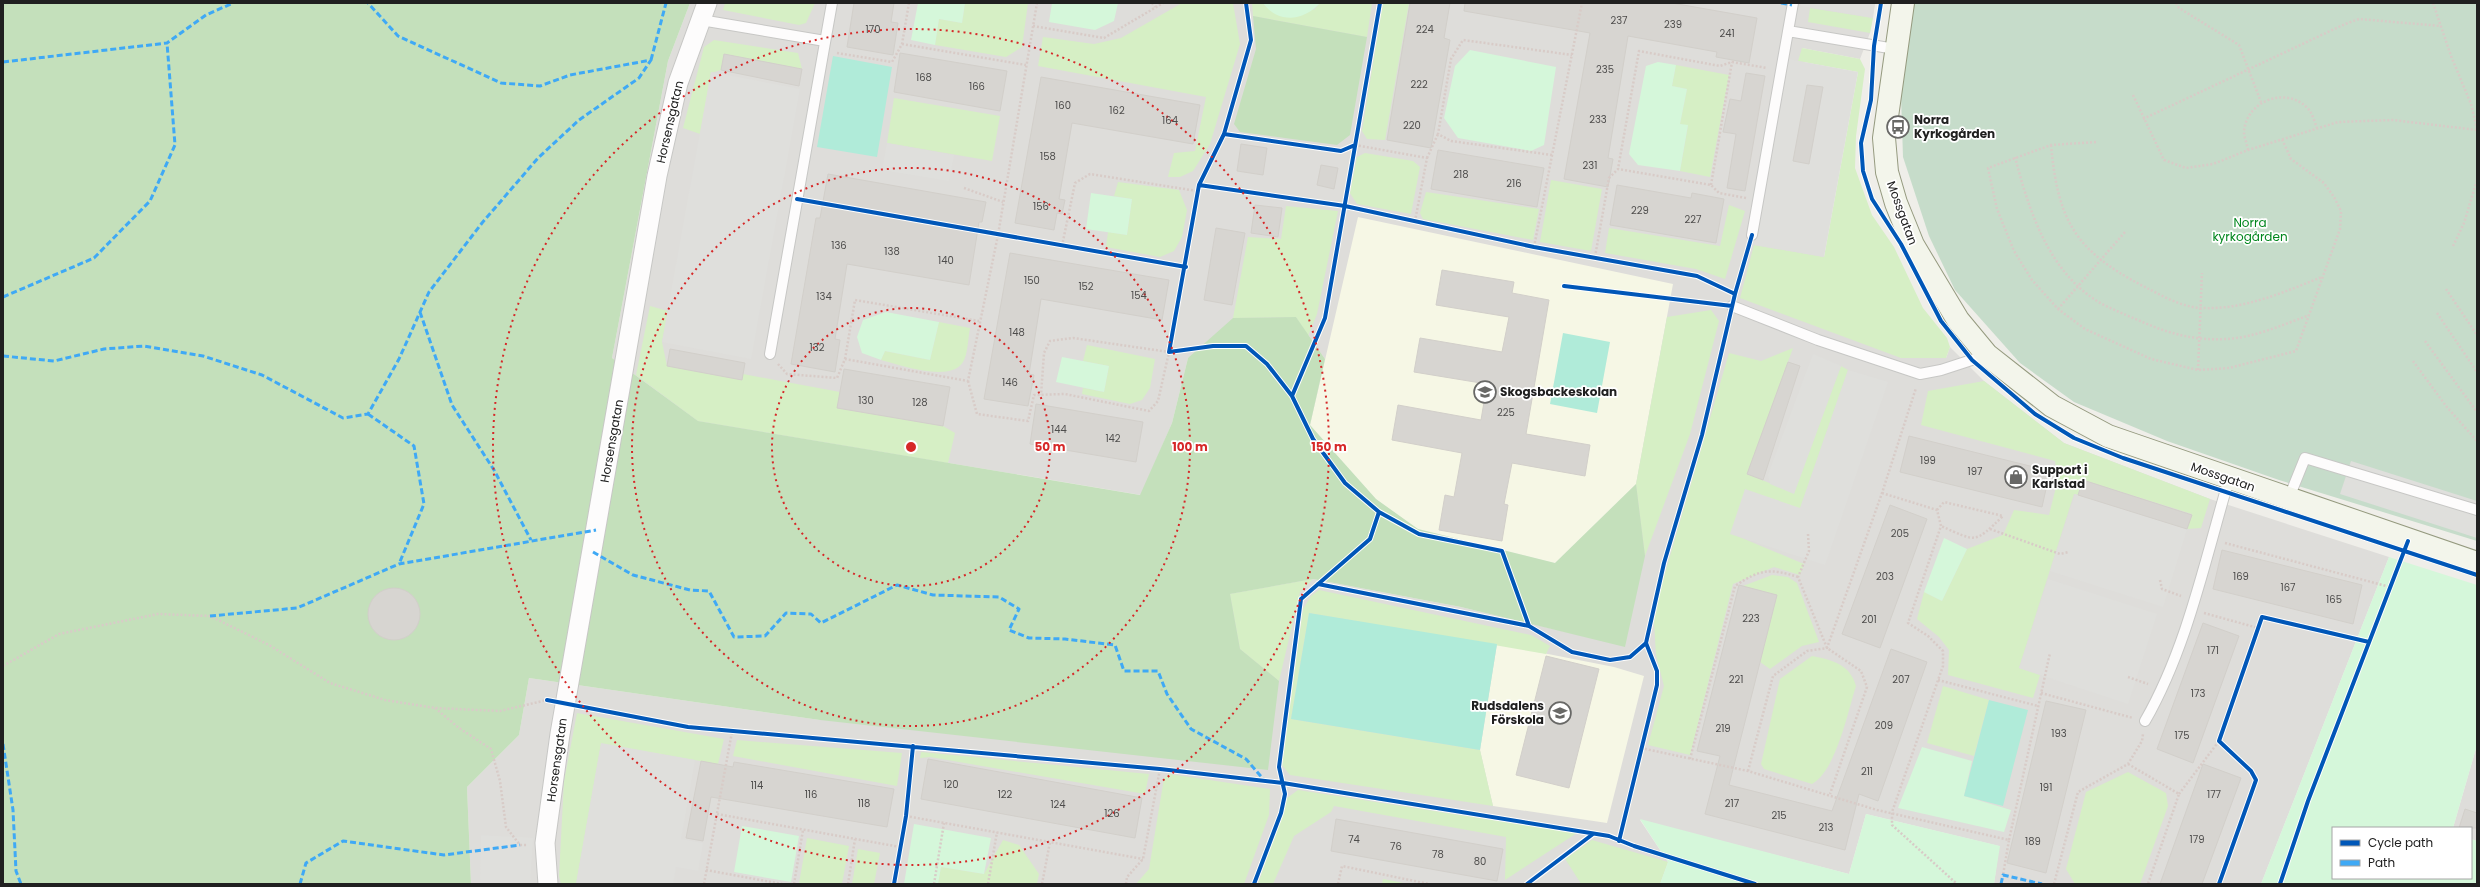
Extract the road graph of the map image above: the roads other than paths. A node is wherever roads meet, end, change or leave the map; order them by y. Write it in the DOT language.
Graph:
graph roads {
  1 [pos="832,3"];
  2 [pos="1793,3"];
  3 [pos="1903,3"];
  4 [pos="704,11"];
  5 [pos="1788,31"];
  6 [pos="824,46"];
  7 [pos="1895,49"];
  8 [pos="1752,235"];
  9 [pos="1732,306"];
  10 [pos="770,354"];
  11 [pos="1987,355"];
  12 [pos="2229,479"];
  13 [pos="2288,500"];
  14 [pos="2477,510"];
  15 [pos="2477,563"];
  16 [pos="2145,721"];
  17 [pos="548,884"];
  1 -- 6 [label="lane"];
  2 -- 5 [label="lane"];
  3 -- 7 [label="street, Mossgatan"];
  4 -- 6 [label="lane"];
  4 -- 17 [label="street, Horsensgatan"];
  5 -- 7 [label="lane"];
  5 -- 8 [label="lane"];
  6 -- 10 [label="lane"];
  7 -- 11 [label="street, Mossgatan"];
  9 -- 11 [label="lane"];
  11 -- 12 [label="street, Mossgatan"];
  12 -- 13 [label="street, Mossgatan"];
  12 -- 16 [label="lane"];
  13 -- 14 [label="lane"];
  13 -- 15 [label="street, Mossgatan"];
}
